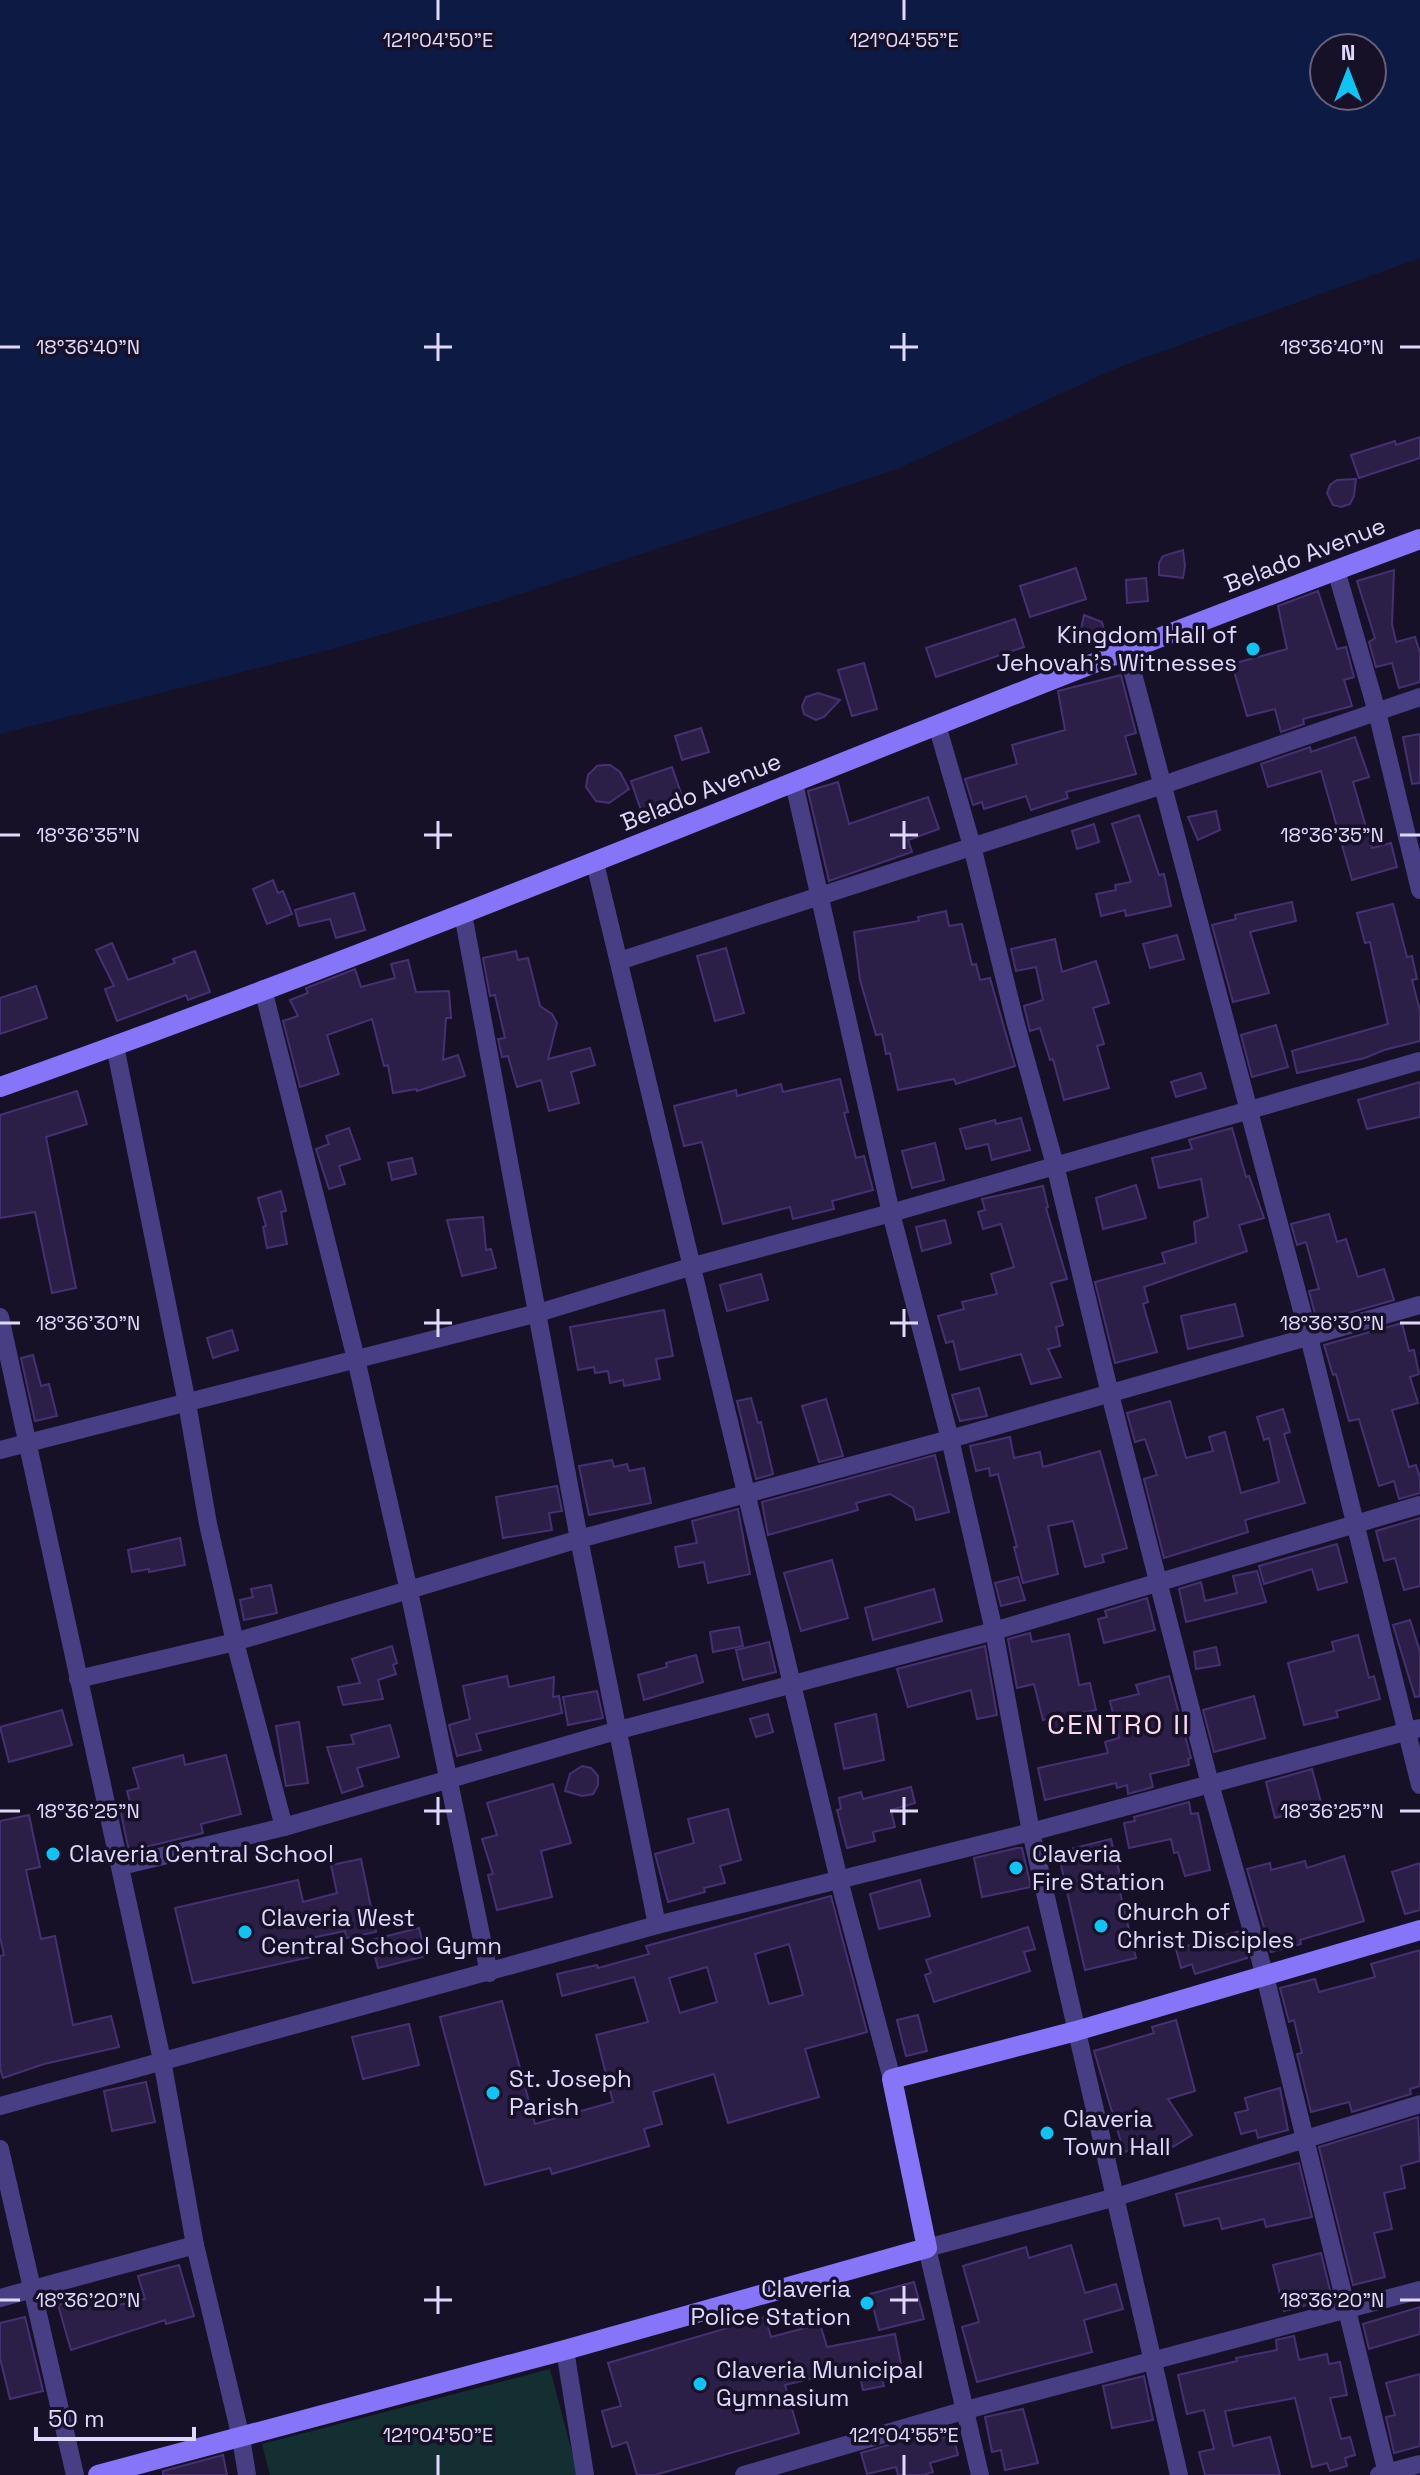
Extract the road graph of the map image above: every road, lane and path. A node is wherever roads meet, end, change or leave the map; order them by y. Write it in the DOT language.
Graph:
graph roads {
  1 [pos="1420,539"];
  2 [pos="1336,570"];
  3 [pos="1127,651"];
  4 [pos="1420,697"];
  5 [pos="1377,712"];
  6 [pos="937,725"];
  7 [pos="794,783"];
  8 [pos="1163,785"];
  9 [pos="972,846"];
  10 [pos="595,863"];
  11 [pos="1420,890"];
  12 [pos="819,896"];
  13 [pos="463,914"];
  14 [pos="619,961"];
  15 [pos="263,989"];
  16 [pos="115,1046"];
  17 [pos="1420,1061"];
  18 [pos="0,1087"];
  19 [pos="1249,1111"];
  20 [pos="1055,1165"];
  21 [pos="891,1213"];
  22 [pos="690,1267"];
  23 [pos="1420,1305"];
  24 [pos="538,1313"];
  25 [pos="0,1317"];
  26 [pos="1309,1337"];
  27 [pos="356,1359"];
  28 [pos="1110,1394"];
  29 [pos="187,1403"];
  30 [pos="950,1439"];
  31 [pos="29,1441"];
  32 [pos="0,1450"];
  33 [pos="747,1495"];
  34 [pos="1420,1505"];
  35 [pos="1357,1524"];
  36 [pos="579,1539"];
  37 [pos="1159,1583"];
  38 [pos="409,1591"];
  39 [pos="994,1631"];
  40 [pos="235,1642"];
  41 [pos="78,1679"];
  42 [pos="793,1684"];
  43 [pos="1414,1729"];
  44 [pos="619,1730"];
  45 [pos="449,1778"];
  46 [pos="1210,1784"];
  47 [pos="1420,1785"];
  48 [pos="284,1827"];
  49 [pos="1031,1832"];
  50 [pos="121,1866"];
  51 [pos="839,1880"];
  52 [pos="657,1925"];
  53 [pos="1420,1930"];
  54 [pos="489,1973"];
  55 [pos="1265,1976"];
  56 [pos="1076,2031"];
  57 [pos="162,2060"];
  58 [pos="892,2079"];
  59 [pos="1420,2104"];
  60 [pos="0,2106"];
  61 [pos="1307,2139"];
  62 [pos="0,2149"];
  63 [pos="1116,2197"];
  64 [pos="195,2245"];
  65 [pos="927,2248"];
  66 [pos="31,2289"];
  67 [pos="1420,2290"];
  68 [pos="0,2298"];
  69 [pos="1347,2310"];
  70 [pos="565,2350"];
  71 [pos="1153,2360"];
  72 [pos="966,2410"];
  73 [pos="241,2438"];
  74 [pos="1420,2464"];
  75 [pos="772,2472"];
  76 [pos="1383,2474"];
  77 [pos="75,2475"];
  78 [pos="98,2475"];
  79 [pos="247,2475"];
  80 [pos="585,2475"];
  81 [pos="744,2475"];
  82 [pos="980,2475"];
  83 [pos="1179,2475"];
  1 -- 2 [label="street, Belado Avenue"];
  2 -- 3 [label="street, Belado Avenue"];
  2 -- 5 [label="street"];
  3 -- 6 [label="street, Belado Avenue"];
  3 -- 8 [label="street"];
  4 -- 5 [label="street"];
  5 -- 8 [label="street"];
  5 -- 11 [label="street"];
  6 -- 7 [label="street, Belado Avenue"];
  6 -- 9 [label="street"];
  7 -- 10 [label="street, Belado Avenue"];
  7 -- 12 [label="street"];
  8 -- 9 [label="street"];
  8 -- 19 [label="street"];
  9 -- 12 [label="street"];
  9 -- 20 [label="street"];
  10 -- 13 [label="street, Belado Avenue"];
  10 -- 14 [label="street"];
  12 -- 14 [label="street"];
  12 -- 21 [label="street"];
  13 -- 15 [label="street, Belado Avenue"];
  13 -- 24 [label="street"];
  14 -- 22 [label="street"];
  15 -- 16 [label="street, Belado Avenue"];
  15 -- 27 [label="street"];
  16 -- 18 [label="street, Belado Avenue"];
  16 -- 29 [label="street"];
  17 -- 19 [label="street"];
  19 -- 20 [label="street"];
  19 -- 26 [label="street"];
  20 -- 21 [label="street"];
  20 -- 28 [label="street"];
  21 -- 22 [label="street"];
  21 -- 30 [label="street"];
  22 -- 24 [label="street"];
  22 -- 33 [label="street"];
  23 -- 26 [label="street"];
  24 -- 27 [label="street"];
  24 -- 36 [label="street"];
  25 -- 31 [label="street"];
  26 -- 28 [label="street"];
  26 -- 35 [label="street"];
  27 -- 29 [label="street"];
  27 -- 38 [label="street"];
  28 -- 30 [label="street"];
  28 -- 37 [label="street"];
  29 -- 31 [label="street"];
  29 -- 40 [label="street"];
  30 -- 33 [label="street"];
  30 -- 39 [label="street"];
  31 -- 32 [label="street"];
  31 -- 41 [label="street"];
  33 -- 36 [label="street"];
  33 -- 42 [label="street"];
  34 -- 35 [label="street"];
  35 -- 37 [label="street"];
  35 -- 43 [label="street"];
  36 -- 38 [label="street"];
  36 -- 44 [label="street"];
  37 -- 39 [label="street"];
  37 -- 46 [label="street"];
  38 -- 40 [label="street"];
  38 -- 45 [label="street"];
  39 -- 42 [label="street"];
  39 -- 49 [label="street"];
  40 -- 41 [label="street"];
  40 -- 48 [label="street"];
  41 -- 50 [label="street"];
  42 -- 44 [label="street"];
  42 -- 51 [label="street"];
  43 -- 46 [label="street"];
  43 -- 47 [label="street"];
  44 -- 45 [label="street"];
  44 -- 52 [label="street"];
  45 -- 48 [label="street"];
  45 -- 54 [label="street"];
  46 -- 49 [label="street"];
  46 -- 55 [label="street"];
  48 -- 50 [label="street"];
  49 -- 51 [label="street"];
  49 -- 56 [label="street"];
  50 -- 57 [label="street"];
  51 -- 52 [label="street"];
  51 -- 58 [label="street"];
  52 -- 54 [label="street"];
  53 -- 55 [label="street"];
  54 -- 57 [label="street"];
  55 -- 56 [label="street"];
  55 -- 61 [label="street"];
  56 -- 58 [label="street"];
  56 -- 63 [label="street"];
  57 -- 60 [label="street"];
  57 -- 64 [label="street"];
  58 -- 65 [label="street"];
  59 -- 61 [label="street"];
  61 -- 63 [label="street"];
  61 -- 69 [label="street"];
  62 -- 66 [label="street"];
  63 -- 65 [label="street"];
  63 -- 71 [label="street"];
  64 -- 66 [label="street"];
  64 -- 73 [label="street"];
  65 -- 70 [label="street"];
  65 -- 72 [label="street"];
  66 -- 68 [label="street"];
  66 -- 77 [label="street"];
  67 -- 69 [label="street"];
  69 -- 71 [label="street"];
  69 -- 76 [label="street"];
  70 -- 73 [label="street"];
  70 -- 80 [label="street"];
  71 -- 72 [label="street"];
  71 -- 83 [label="street"];
  72 -- 75 [label="street"];
  72 -- 82 [label="street"];
  73 -- 78 [label="street"];
  73 -- 79 [label="street"];
  74 -- 76 [label="street"];
  75 -- 81 [label="street"];
}
